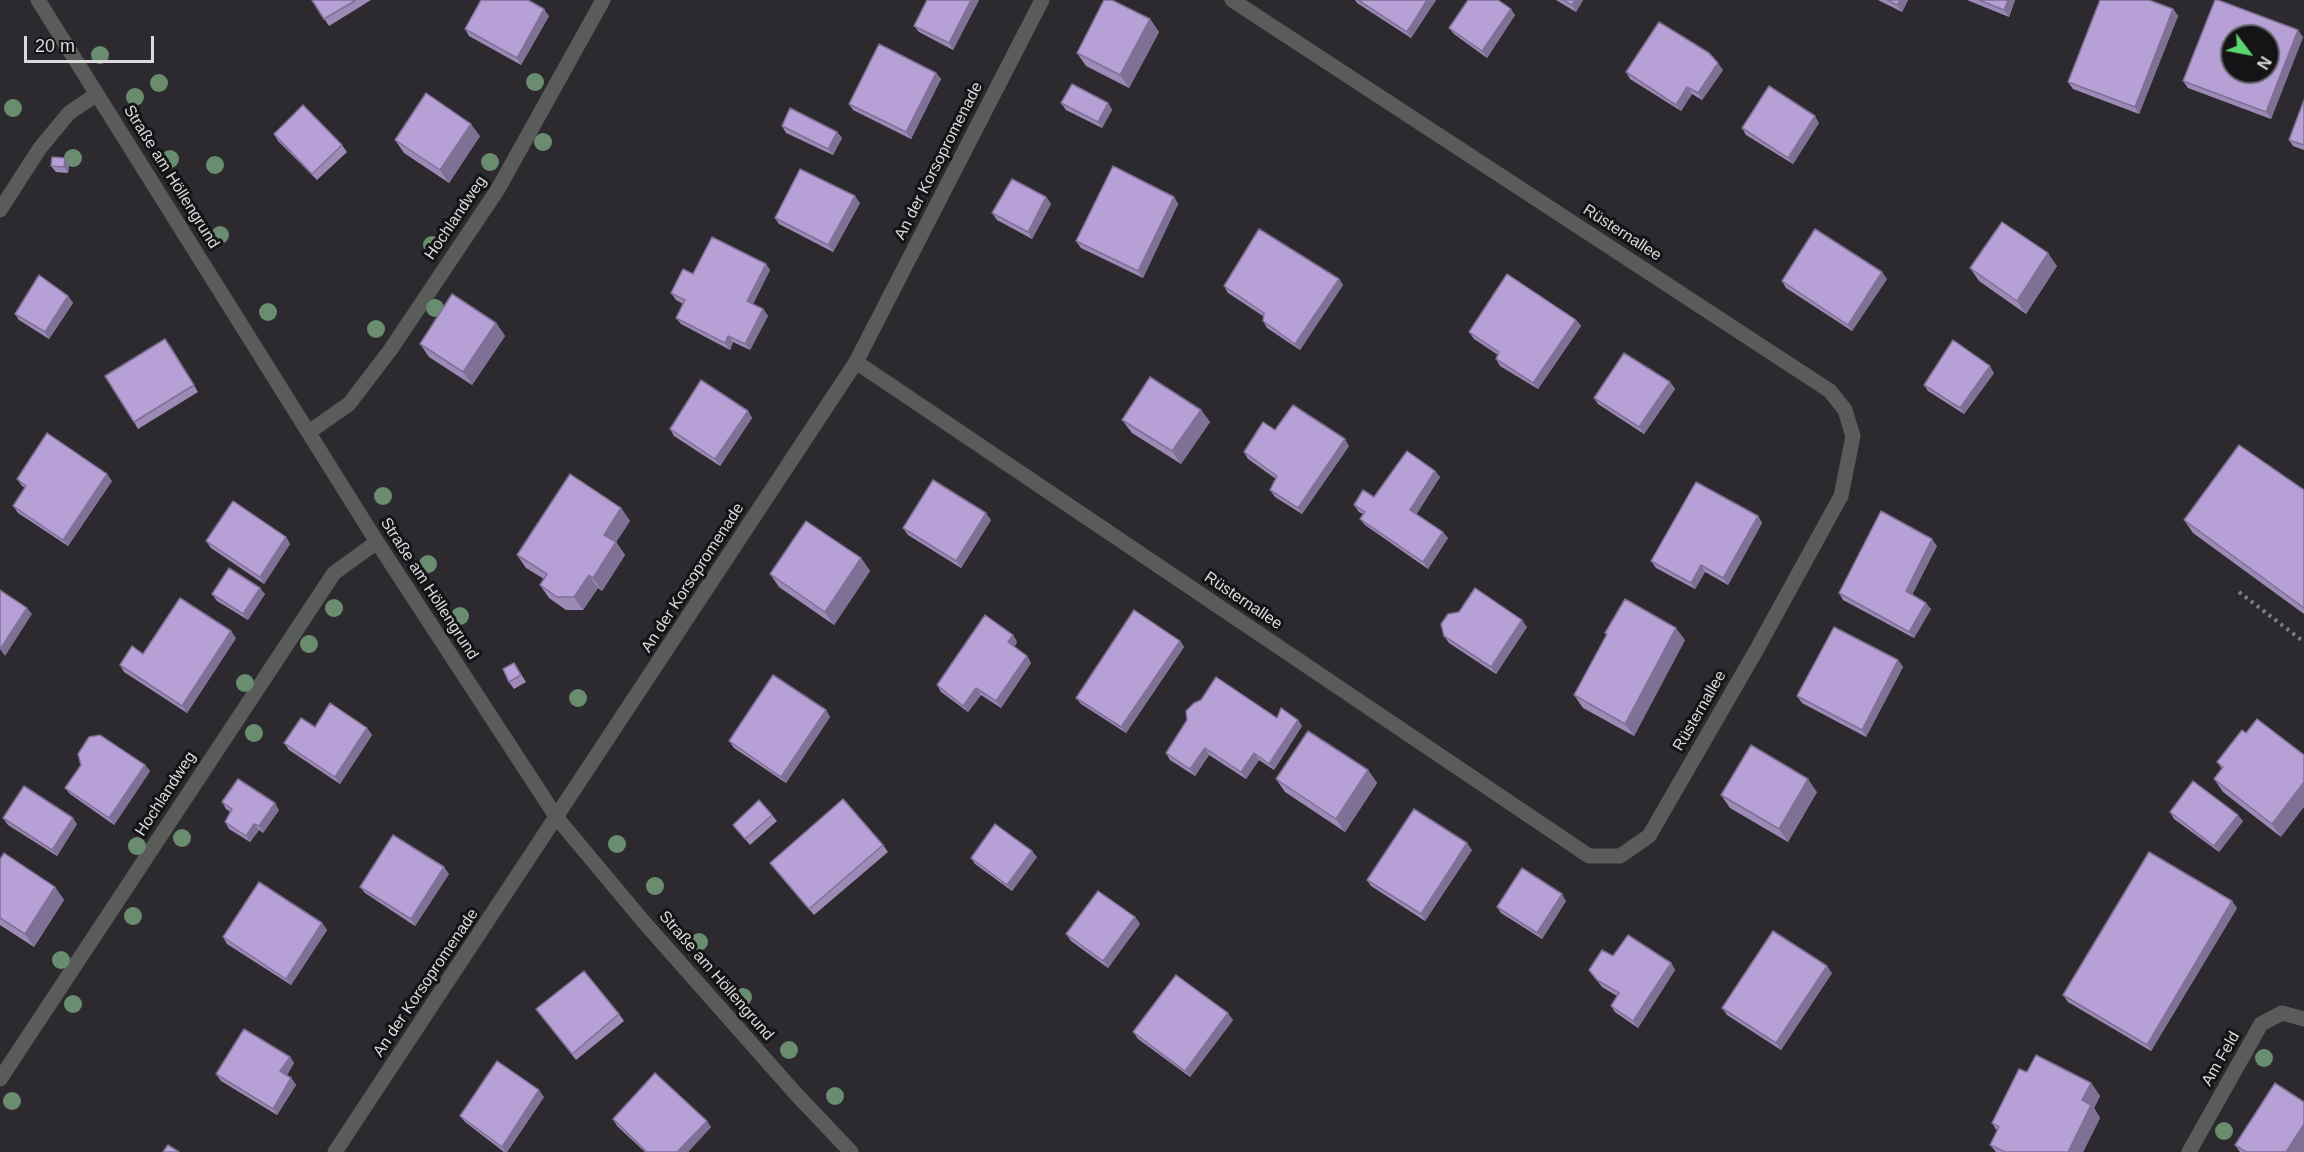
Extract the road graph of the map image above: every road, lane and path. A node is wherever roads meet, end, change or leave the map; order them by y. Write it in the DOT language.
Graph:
graph roads {
  1 [pos="38,0"];
  2 [pos="603,0"];
  3 [pos="1042,0"];
  4 [pos="1232,0"];
  5 [pos="97,94"];
  6 [pos="0,210"];
  7 [pos="856,362"];
  8 [pos="309,432"];
  9 [pos="377,542"];
  10 [pos="2239,592"];
  11 [pos="2304,642"];
  12 [pos="557,818"];
  13 [pos="2304,1020"];
  14 [pos="0,1079"];
  15 [pos="335,1152"];
  16 [pos="851,1152"];
  17 [pos="2189,1152"];
  1 -- 5 [label="street, Straße am Höllengrund"];
  2 -- 8 [label="street, Hochlandweg"];
  3 -- 7 [label="street, An der Korsopromenade"];
  4 -- 7 [label="street, Rüsternallee"];
  5 -- 6 [label="street"];
  5 -- 8 [label="street, Straße am Höllengrund"];
  7 -- 12 [label="street, An der Korsopromenade"];
  8 -- 9 [label="street, Straße am Höllengrund"];
  9 -- 12 [label="street, Straße am Höllengrund"];
  9 -- 14 [label="street, Hochlandweg"];
  10 -- 11 [label="path"];
  12 -- 15 [label="street, An der Korsopromenade"];
  12 -- 16 [label="street, Straße am Höllengrund"];
  13 -- 17 [label="street, Am Feld"];
}
